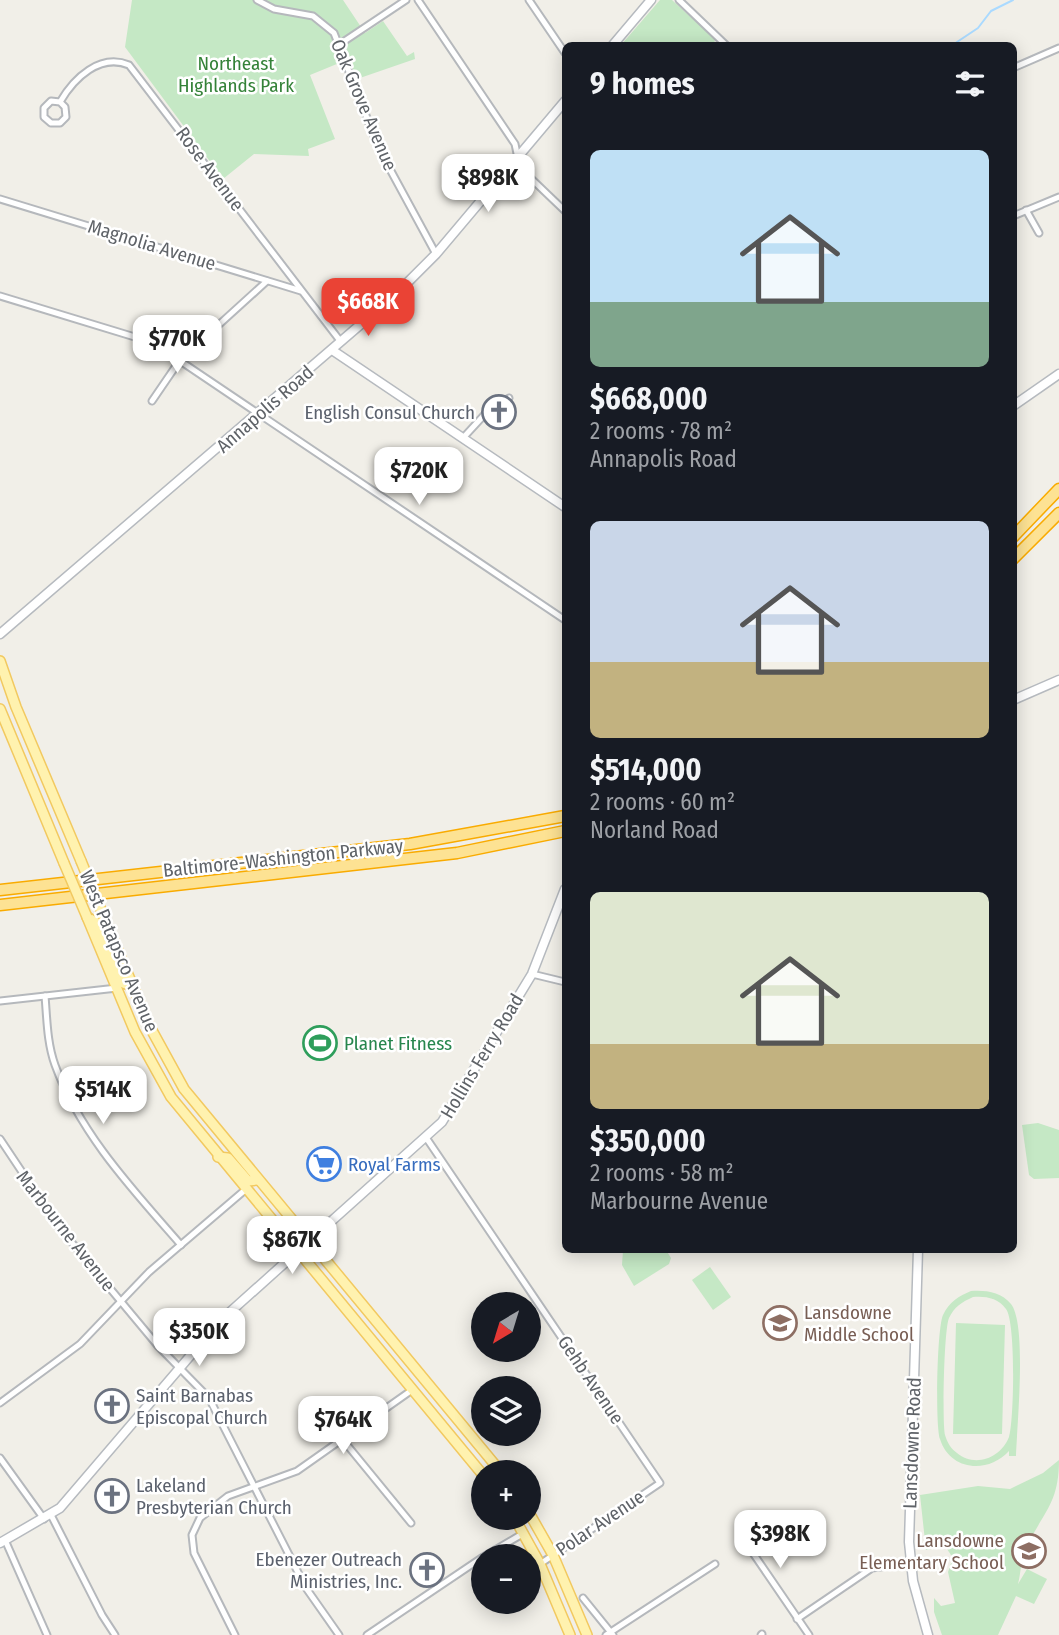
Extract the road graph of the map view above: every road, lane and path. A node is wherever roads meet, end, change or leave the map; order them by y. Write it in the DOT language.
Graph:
graph roads {
  1 [pos="257,0"];
  2 [pos="406,0"];
  3 [pos="418,0"];
  4 [pos="529,0"];
  5 [pos="651,0"];
  6 [pos="679,0"];
  7 [pos="641,4"];
  8 [pos="615,42"];
  9 [pos="720,42"];
  10 [pos="340,44"];
  11 [pos="1059,48"];
  12 [pos="562,49"];
  13 [pos="1017,66"];
  14 [pos="60,102"];
  15 [pos="562,105"];
  16 [pos="518,156"];
  17 [pos="1059,197"];
  18 [pos="0,199"];
  19 [pos="562,208"];
  20 [pos="1026,210"];
  21 [pos="1017,214"];
  22 [pos="1039,233"];
  23 [pos="436,254"];
  24 [pos="267,281"];
  25 [pos="303,292"];
  26 [pos="0,296"];
  27 [pos="341,342"];
  28 [pos="332,350"];
  29 [pos="180,360"];
  30 [pos="1059,374"];
  31 [pos="509,398"];
  32 [pos="152,401"];
  33 [pos="1017,403"];
  34 [pos="258,416"];
  35 [pos="463,438"];
  36 [pos="1059,489"];
  37 [pos="562,505"];
  38 [pos="1059,513"];
  39 [pos="1017,533"];
  40 [pos="1017,555"];
  41 [pos="562,618"];
  42 [pos="0,634"];
  43 [pos="0,661"];
  44 [pos="1059,680"];
  45 [pos="1017,698"];
  46 [pos="0,709"];
  47 [pos="562,817"];
  48 [pos="562,832"];
  49 [pos="0,890"];
  50 [pos="562,898"];
  51 [pos="0,905"];
  52 [pos="87,917"];
  53 [pos="532,974"];
  54 [pos="562,981"];
  55 [pos="132,986"];
  56 [pos="117,988"];
  57 [pos="45,996"];
  58 [pos="0,1000"];
  59 [pos="0,1139"];
  60 [pos="427,1139"];
  61 [pos="218,1157"];
  62 [pos="257,1180"];
  63 [pos="245,1190"];
  64 [pos="309,1242"];
  65 [pos="181,1245"];
  66 [pos="297,1252"];
  67 [pos="918,1253"];
  68 [pos="121,1301"];
  69 [pos="179,1368"];
  70 [pos="412,1390"];
  71 [pos="0,1403"];
  72 [pos="343,1440"];
  73 [pos="0,1458"];
  74 [pos="491,1460"];
  75 [pos="471,1461"];
  76 [pos="660,1483"];
  77 [pos="256,1486"];
  78 [pos="48,1517"];
  79 [pos="411,1523"];
  80 [pos="522,1530"];
  81 [pos="539,1530"];
  82 [pos="524,1533"];
  83 [pos="741,1536"];
  84 [pos="3,1542"];
  85 [pos="506,1544"];
  86 [pos="530,1544"];
  87 [pos="553,1555"];
  88 [pos="541,1563"];
  89 [pos="911,1563"];
  90 [pos="715,1564"];
  91 [pos="471,1566"];
  92 [pos="541,1566"];
  93 [pos="583,1598"];
  94 [pos="797,1619"];
  95 [pos="610,1634"];
  96 [pos="47,1635"];
  97 [pos="116,1635"];
  98 [pos="235,1635"];
  99 [pos="340,1635"];
  100 [pos="367,1635"];
  101 [pos="570,1635"];
  102 [pos="587,1635"];
  103 [pos="809,1635"];
  104 [pos="928,1635"];
  1 -- 10 [label="street, Oak Grove Avenue"];
  2 -- 10 [label="street"];
  3 -- 16 [label="street"];
  4 -- 12 [label="street"];
  5 -- 7 [label="street"];
  6 -- 9 [label="street"];
  7 -- 8 [label="street"];
  10 -- 23 [label="street, Oak Grove Avenue"];
  11 -- 13 [label="street"];
  14 -- 14 [label="street, Rose Avenue"];
  14 -- 25 [label="street, Rose Avenue"];
  15 -- 16 [label="street, Annapolis Road"];
  16 -- 19 [label="street"];
  16 -- 23 [label="street, Annapolis Road"];
  17 -- 20 [label="street"];
  18 -- 24 [label="street, Magnolia Avenue"];
  20 -- 21 [label="street"];
  20 -- 22 [label="street"];
  23 -- 27 [label="street, Annapolis Road"];
  24 -- 25 [label="street, Magnolia Avenue"];
  24 -- 29 [label="street"];
  25 -- 27 [label="street, Rose Avenue"];
  26 -- 29 [label="street"];
  27 -- 28 [label="street, Annapolis Road"];
  28 -- 34 [label="street, Annapolis Road"];
  28 -- 35 [label="street"];
  29 -- 32 [label="street"];
  29 -- 34 [label="street"];
  30 -- 33 [label="street"];
  31 -- 35 [label="street"];
  34 -- 41 [label="street"];
  34 -- 42 [label="street, Annapolis Road"];
  35 -- 37 [label="street"];
  36 -- 39 [label="highway"];
  38 -- 40 [label="highway"];
  43 -- 55 [label="main road, West Patapsco Avenue, bridge"];
  44 -- 45 [label="street"];
  46 -- 52 [label="main road, West Patapsco Avenue, bridge"];
  47 -- 49 [label="highway, Baltimore-Washington Parkway"];
  48 -- 51 [label="highway, Baltimore-Washington Parkway"];
  50 -- 53 [label="street, Hollins Ferry Road"];
  52 -- 55 [label="main road"];
  52 -- 56 [label="main road, West Patapsco Avenue"];
  53 -- 54 [label="street"];
  53 -- 60 [label="street, Hollins Ferry Road"];
  55 -- 62 [label="main road, West Patapsco Avenue"];
  56 -- 57 [label="street"];
  56 -- 61 [label="main road, West Patapsco Avenue"];
  57 -- 58 [label="street"];
  57 -- 65 [label="street"];
  59 -- 68 [label="street, Marbourne Avenue"];
  60 -- 64 [label="street, Hollins Ferry Road"];
  60 -- 76 [label="street, Gehb Avenue"];
  61 -- 62 [label="main road"];
  61 -- 63 [label="main road, West Patapsco Avenue"];
  62 -- 64 [label="main road, West Patapsco Avenue"];
  63 -- 65 [label="street"];
  63 -- 66 [label="main road, West Patapsco Avenue"];
  64 -- 66 [label="street, Hollins Ferry Road"];
  64 -- 74 [label="main road, West Patapsco Avenue"];
  65 -- 68 [label="street"];
  66 -- 69 [label="street, Hollins Ferry Road"];
  66 -- 70 [label="main road, West Patapsco Avenue"];
  67 -- 89 [label="street, Lansdowne Road"];
  68 -- 69 [label="street, Marbourne Avenue"];
  68 -- 71 [label="street"];
  69 -- 77 [label="street, Marbourne Avenue"];
  69 -- 78 [label="street, Hollins Ferry Road"];
  70 -- 72 [label="street"];
  70 -- 75 [label="main road, West Patapsco Avenue"];
  72 -- 77 [label="street"];
  72 -- 79 [label="street"];
  73 -- 78 [label="street"];
  76 -- 87 [label="street, Polar Avenue"];
  77 -- 98 [label="street"];
  77 -- 99 [label="street, Marbourne Avenue"];
  78 -- 84 [label="street, Hollins Ferry Road"];
  78 -- 97 [label="street"];
  80 -- 82 [label="main road"];
  81 -- 87 [label="main road"];
  82 -- 85 [label="street"];
  82 -- 86 [label="main road"];
  83 -- 94 [label="street"];
  84 -- 96 [label="street"];
  87 -- 88 [label="street, Polar Avenue"];
  87 -- 102 [label="main road"];
  89 -- 94 [label="street"];
  89 -- 104 [label="street, Lansdowne Road"];
  90 -- 95 [label="street"];
  91 -- 100 [label="street"];
  92 -- 101 [label="main road"];
  93 -- 95 [label="street"];
  94 -- 103 [label="street"];
}
